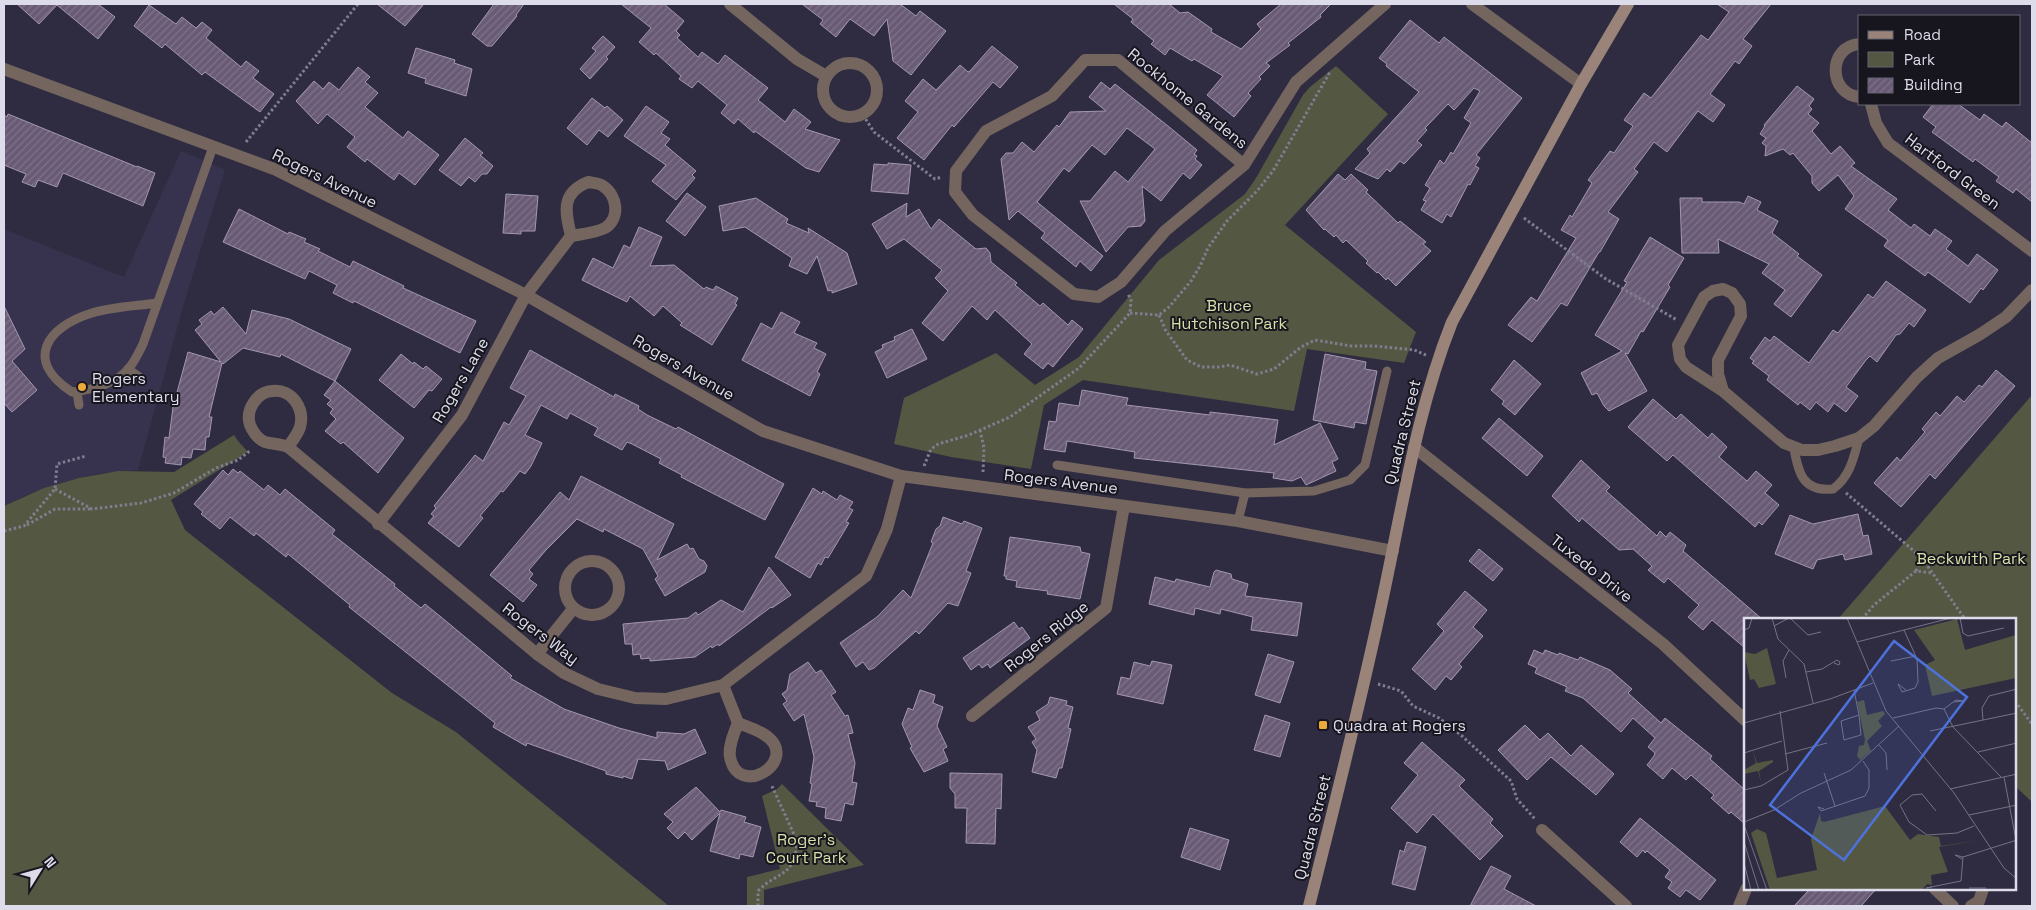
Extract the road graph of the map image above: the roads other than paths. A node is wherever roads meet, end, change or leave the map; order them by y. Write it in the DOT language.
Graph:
graph roads {
  1 [pos="730,4"];
  2 [pos="1384,4"];
  3 [pos="1472,4"];
  4 [pos="1628,4"];
  5 [pos="1858,44"];
  6 [pos="4,69"];
  7 [pos="826,76"];
  8 [pos="1581,84"];
  9 [pos="1858,96"];
  10 [pos="1871,105"];
  11 [pos="213,147"];
  12 [pos="1244,164"];
  13 [pos="571,236"];
  14 [pos="2032,251"];
  15 [pos="2032,290"];
  16 [pos="526,295"];
  17 [pos="157,303"];
  18 [pos="128,369"];
  19 [pos="1387,371"];
  20 [pos="139,377"];
  21 [pos="1723,391"];
  22 [pos="77,392"];
  23 [pos="79,405"];
  24 [pos="1859,438"];
  25 [pos="288,447"];
  26 [pos="1414,447"];
  27 [pos="1794,448"];
  28 [pos="1057,465"];
  29 [pos="901,476"];
  30 [pos="1245,493"];
  31 [pos="1124,506"];
  32 [pos="1238,521"];
  33 [pos="378,524"];
  34 [pos="1393,551"];
  35 [pos="573,609"];
  36 [pos="537,654"];
  37 [pos="724,684"];
  38 [pos="972,716"];
  39 [pos="1744,719"];
  40 [pos="738,723"];
  41 [pos="1542,830"];
  42 [pos="1746,890"];
  43 [pos="1936,890"];
  44 [pos="1983,890"];
  45 [pos="1308,906"];
  46 [pos="1626,906"];
  47 [pos="1738,906"];
  48 [pos="1953,906"];
  49 [pos="1971,906"];
  1 -- 7 [label="street"];
  2 -- 12 [label="street, Rockhome Gardens"];
  3 -- 8 [label="street"];
  4 -- 8 [label="main road, Quadra Street"];
  5 -- 9 [label="street"];
  6 -- 11 [label="street, Rogers Avenue"];
  7 -- 7 [label="street"];
  8 -- 26 [label="main road, Quadra Street"];
  10 -- 14 [label="street, Hartford Green"];
  11 -- 16 [label="street, Rogers Avenue"];
  11 -- 17 [label="lane"];
  12 -- 12 [label="street, Rockhome Gardens"];
  13 -- 13 [label="street"];
  13 -- 16 [label="street, Rogers Lane"];
  15 -- 24 [label="street"];
  16 -- 29 [label="street, Rogers Avenue"];
  16 -- 33 [label="street, Rogers Lane"];
  17 -- 18 [label="lane"];
  17 -- 22 [label="lane"];
  18 -- 20 [label="lane"];
  18 -- 22 [label="lane"];
  19 -- 30 [label="lane"];
  21 -- 21 [label="street"];
  21 -- 27 [label="street"];
  22 -- 23 [label="lane"];
  24 -- 27 [label="street"];
  24 -- 27 [label="lane"];
  25 -- 25 [label="street, Rogers Way"];
  25 -- 33 [label="street, Rogers Way"];
  26 -- 34 [label="main road, Quadra Street"];
  26 -- 39 [label="street, Tuxedo Drive"];
  28 -- 30 [label="lane"];
  29 -- 31 [label="street, Rogers Avenue"];
  29 -- 37 [label="street, Rogers Way"];
  30 -- 32 [label="lane"];
  31 -- 32 [label="street, Rogers Avenue"];
  31 -- 38 [label="street, Rogers Ridge"];
  32 -- 34 [label="street, Rogers Avenue"];
  33 -- 36 [label="street, Rogers Way"];
  34 -- 45 [label="main road, Quadra Street"];
  35 -- 35 [label="street"];
  35 -- 36 [label="street"];
  36 -- 37 [label="street, Rogers Way"];
  37 -- 40 [label="street"];
  40 -- 40 [label="street"];
  41 -- 46 [label="street"];
  42 -- 47 [label="street"];
  43 -- 48 [label="street"];
  44 -- 49 [label="street"];
}
